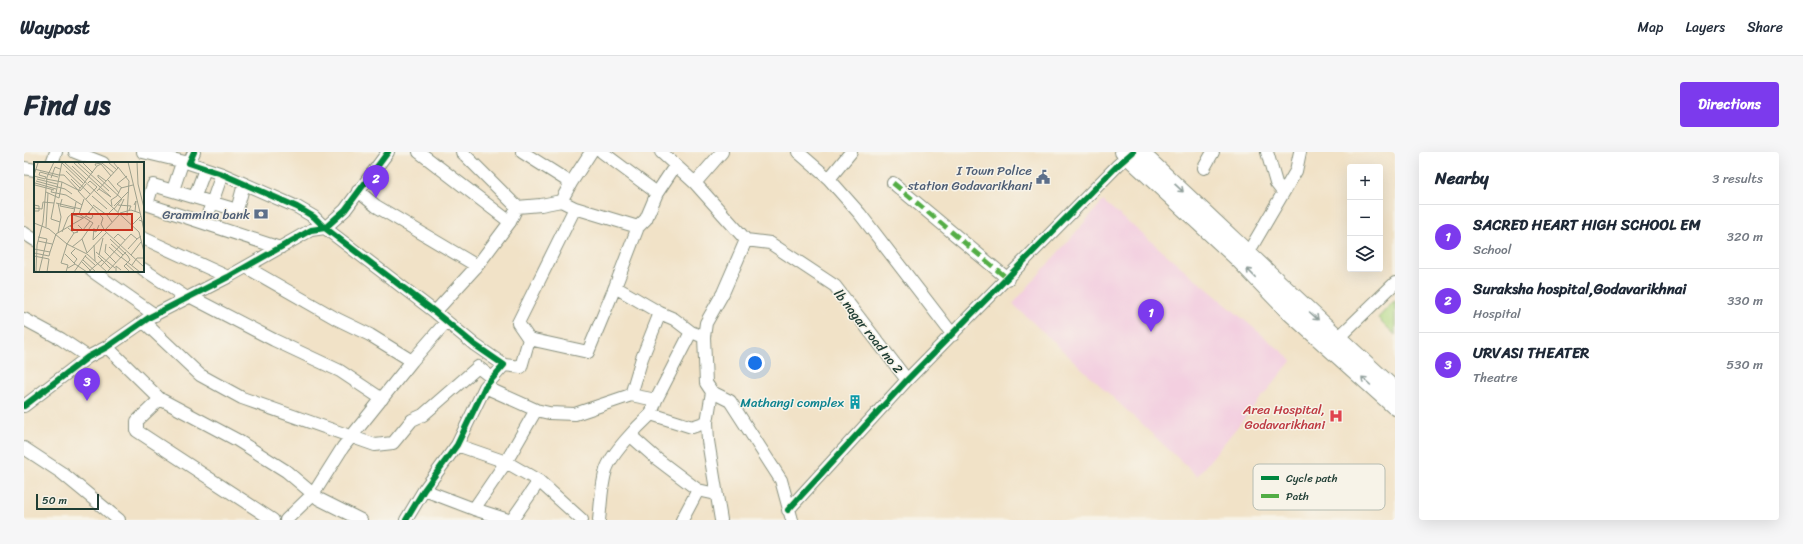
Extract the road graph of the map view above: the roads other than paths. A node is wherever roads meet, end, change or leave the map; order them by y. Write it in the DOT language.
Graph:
graph roads {
  1 [pos="56,152"];
  2 [pos="75,152"];
  3 [pos="194,152"];
  4 [pos="388,152"];
  5 [pos="419,152"];
  6 [pos="462,152"];
  7 [pos="522,152"];
  8 [pos="591,152"];
  9 [pos="602,152"];
  10 [pos="661,152"];
  11 [pos="722,152"];
  12 [pos="798,152"];
  13 [pos="851,152"];
  14 [pos="1212,152"];
  15 [pos="1267,152"];
  16 [pos="1300,152"];
  17 [pos="1131,153"];
  18 [pos="145,156"];
  19 [pos="52,162"];
  20 [pos="101,162"];
  21 [pos="186,163"];
  22 [pos="675,166"];
  23 [pos="24,168"];
  24 [pos="1204,168"];
  25 [pos="205,169"];
  26 [pos="34,170"];
  27 [pos="1153,172"];
  28 [pos="222,174"];
  29 [pos="830,179"];
  30 [pos="571,183"];
  31 [pos="893,183"];
  32 [pos="244,184"];
  33 [pos="695,184"];
  34 [pos="173,190"];
  35 [pos="358,191"];
  36 [pos="1283,192"];
  37 [pos="657,193"];
  38 [pos="195,196"];
  39 [pos="211,201"];
  40 [pos="561,201"];
  41 [pos="145,203"];
  42 [pos="517,207"];
  43 [pos="575,208"];
  44 [pos="510,222"];
  45 [pos="204,224"];
  46 [pos="638,227"];
  47 [pos="325,228"];
  48 [pos="24,233"];
  49 [pos="144,238"];
  50 [pos="34,239"];
  51 [pos="746,240"];
  52 [pos="280,248"];
  53 [pos="1248,253"];
  54 [pos="477,266"];
  55 [pos="246,267"];
  56 [pos="144,271"];
  57 [pos="93,272"];
  58 [pos="228,277"];
  59 [pos="1008,278"];
  60 [pos="1395,283"];
  61 [pos="616,287"];
  62 [pos="1282,296"];
  63 [pos="189,298"];
  64 [pos="435,312"];
  65 [pos="660,313"];
  66 [pos="155,315"];
  67 [pos="24,319"];
  68 [pos="144,322"];
  69 [pos="446,322"];
  70 [pos="691,332"];
  71 [pos="953,335"];
  72 [pos="704,337"];
  73 [pos="1338,338"];
  74 [pos="529,339"];
  75 [pos="107,347"];
  76 [pos="88,357"];
  77 [pos="412,361"];
  78 [pos="504,366"];
  79 [pos="907,380"];
  80 [pos="488,382"];
  81 [pos="1395,390"];
  82 [pos="712,392"];
  83 [pos="631,395"];
  84 [pos="160,399"];
  85 [pos="382,399"];
  86 [pos="656,400"];
  87 [pos="25,404"];
  88 [pos="1395,406"];
  89 [pos="536,410"];
  90 [pos="651,414"];
  91 [pos="707,422"];
  92 [pos="631,436"];
  93 [pos="350,438"];
  94 [pos="457,445"];
  95 [pos="24,448"];
  96 [pos="506,462"];
  97 [pos="539,481"];
  98 [pos="424,490"];
  99 [pos="698,490"];
  100 [pos="314,493"];
  101 [pos="716,494"];
  102 [pos="474,509"];
  103 [pos="790,515"];
  104 [pos="119,520"];
  105 [pos="274,520"];
  106 [pos="286,520"];
  107 [pos="361,520"];
  108 [pos="406,520"];
  109 [pos="508,520"];
  110 [pos="512,520"];
  111 [pos="582,520"];
  112 [pos="599,520"];
  113 [pos="682,520"];
  114 [pos="721,520"];
  1 -- 19 [label="street"];
  2 -- 20 [label="street"];
  3 -- 21 [label="street"];
  4 -- 35 [label="street"];
  5 -- 44 [label="street"];
  6 -- 42 [label="street"];
  7 -- 30 [label="street"];
  8 -- 30 [label="street"];
  9 -- 37 [label="street"];
  10 -- 22 [label="street"];
  11 -- 33 [label="street"];
  12 -- 29 [label="street"];
  13 -- 29 [label="street"];
  14 -- 24 [label="street"];
  15 -- 36 [label="street"];
  16 -- 36 [label="street"];
  17 -- 27 [label="main road"];
  17 -- 59 [label="street"];
  18 -- 21 [label="street"];
  21 -- 25 [label="street"];
  21 -- 34 [label="street"];
  22 -- 33 [label="street"];
  22 -- 37 [label="street"];
  23 -- 26 [label="street"];
  25 -- 28 [label="street"];
  25 -- 38 [label="street"];
  27 -- 53 [label="main road, one-way"];
  62 -- 27 [label="main road, one-way"];
  28 -- 32 [label="street"];
  28 -- 39 [label="street"];
  29 -- 71 [label="street"];
  30 -- 40 [label="street"];
  31 -- 59 [label="street"];
  32 -- 39 [label="street"];
  32 -- 47 [label="street"];
  33 -- 51 [label="street"];
  34 -- 38 [label="street"];
  34 -- 41 [label="street"];
  35 -- 47 [label="street"];
  35 -- 54 [label="street"];
  36 -- 53 [label="street"];
  37 -- 46 [label="street"];
  38 -- 39 [label="street"];
  39 -- 45 [label="street"];
  40 -- 42 [label="street"];
  40 -- 43 [label="street"];
  41 -- 45 [label="street"];
  42 -- 44 [label="street"];
  43 -- 46 [label="street"];
  43 -- 74 [label="street"];
  44 -- 54 [label="street"];
  45 -- 52 [label="street"];
  46 -- 61 [label="street"];
  47 -- 52 [label="street"];
  47 -- 64 [label="street"];
  48 -- 50 [label="street"];
  49 -- 58 [label="street"];
  51 -- 72 [label="street"];
  51 -- 79 [label="street, lb nagar road no 2"];
  52 -- 55 [label="street"];
  53 -- 62 [label="main road"];
  54 -- 64 [label="street"];
  55 -- 58 [label="street"];
  55 -- 77 [label="street"];
  56 -- 63 [label="street"];
  57 -- 66 [label="street"];
  58 -- 63 [label="street"];
  59 -- 71 [label="street"];
  60 -- 73 [label="street"];
  61 -- 65 [label="street"];
  61 -- 74 [label="street"];
  62 -- 73 [label="main road, one-way"];
  88 -- 62 [label="main road, one-way"];
  63 -- 66 [label="street"];
  63 -- 85 [label="street"];
  64 -- 69 [label="street"];
  65 -- 70 [label="street"];
  65 -- 83 [label="street"];
  66 -- 68 [label="street"];
  67 -- 76 [label="street"];
  68 -- 75 [label="street"];
  68 -- 93 [label="street"];
  69 -- 77 [label="street"];
  69 -- 78 [label="street"];
  70 -- 72 [label="street"];
  70 -- 86 [label="street"];
  71 -- 79 [label="street"];
  72 -- 82 [label="street"];
  73 -- 81 [label="main road"];
  74 -- 78 [label="street"];
  75 -- 76 [label="street"];
  75 -- 84 [label="street"];
  76 -- 87 [label="street"];
  77 -- 85 [label="street"];
  78 -- 80 [label="street"];
  79 -- 103 [label="street"];
  80 -- 89 [label="street"];
  80 -- 93 [label="street"];
  80 -- 94 [label="street"];
  82 -- 91 [label="street"];
  82 -- 103 [label="street"];
  83 -- 86 [label="street"];
  83 -- 89 [label="street"];
  84 -- 100 [label="street"];
  84 -- 105 [label="street"];
  85 -- 93 [label="street"];
  86 -- 90 [label="street"];
  89 -- 96 [label="street"];
  90 -- 91 [label="street"];
  90 -- 92 [label="street"];
  91 -- 101 [label="street"];
  92 -- 99 [label="street"];
  92 -- 112 [label="street"];
  93 -- 100 [label="street"];
  94 -- 96 [label="street"];
  94 -- 98 [label="street"];
  95 -- 104 [label="street"];
  96 -- 97 [label="street"];
  96 -- 102 [label="street"];
  97 -- 110 [label="street"];
  97 -- 111 [label="street"];
  98 -- 102 [label="street"];
  98 -- 108 [label="street"];
  99 -- 101 [label="street"];
  99 -- 113 [label="street"];
  100 -- 106 [label="street"];
  100 -- 107 [label="street"];
  101 -- 114 [label="street"];
  102 -- 109 [label="street"];
}
